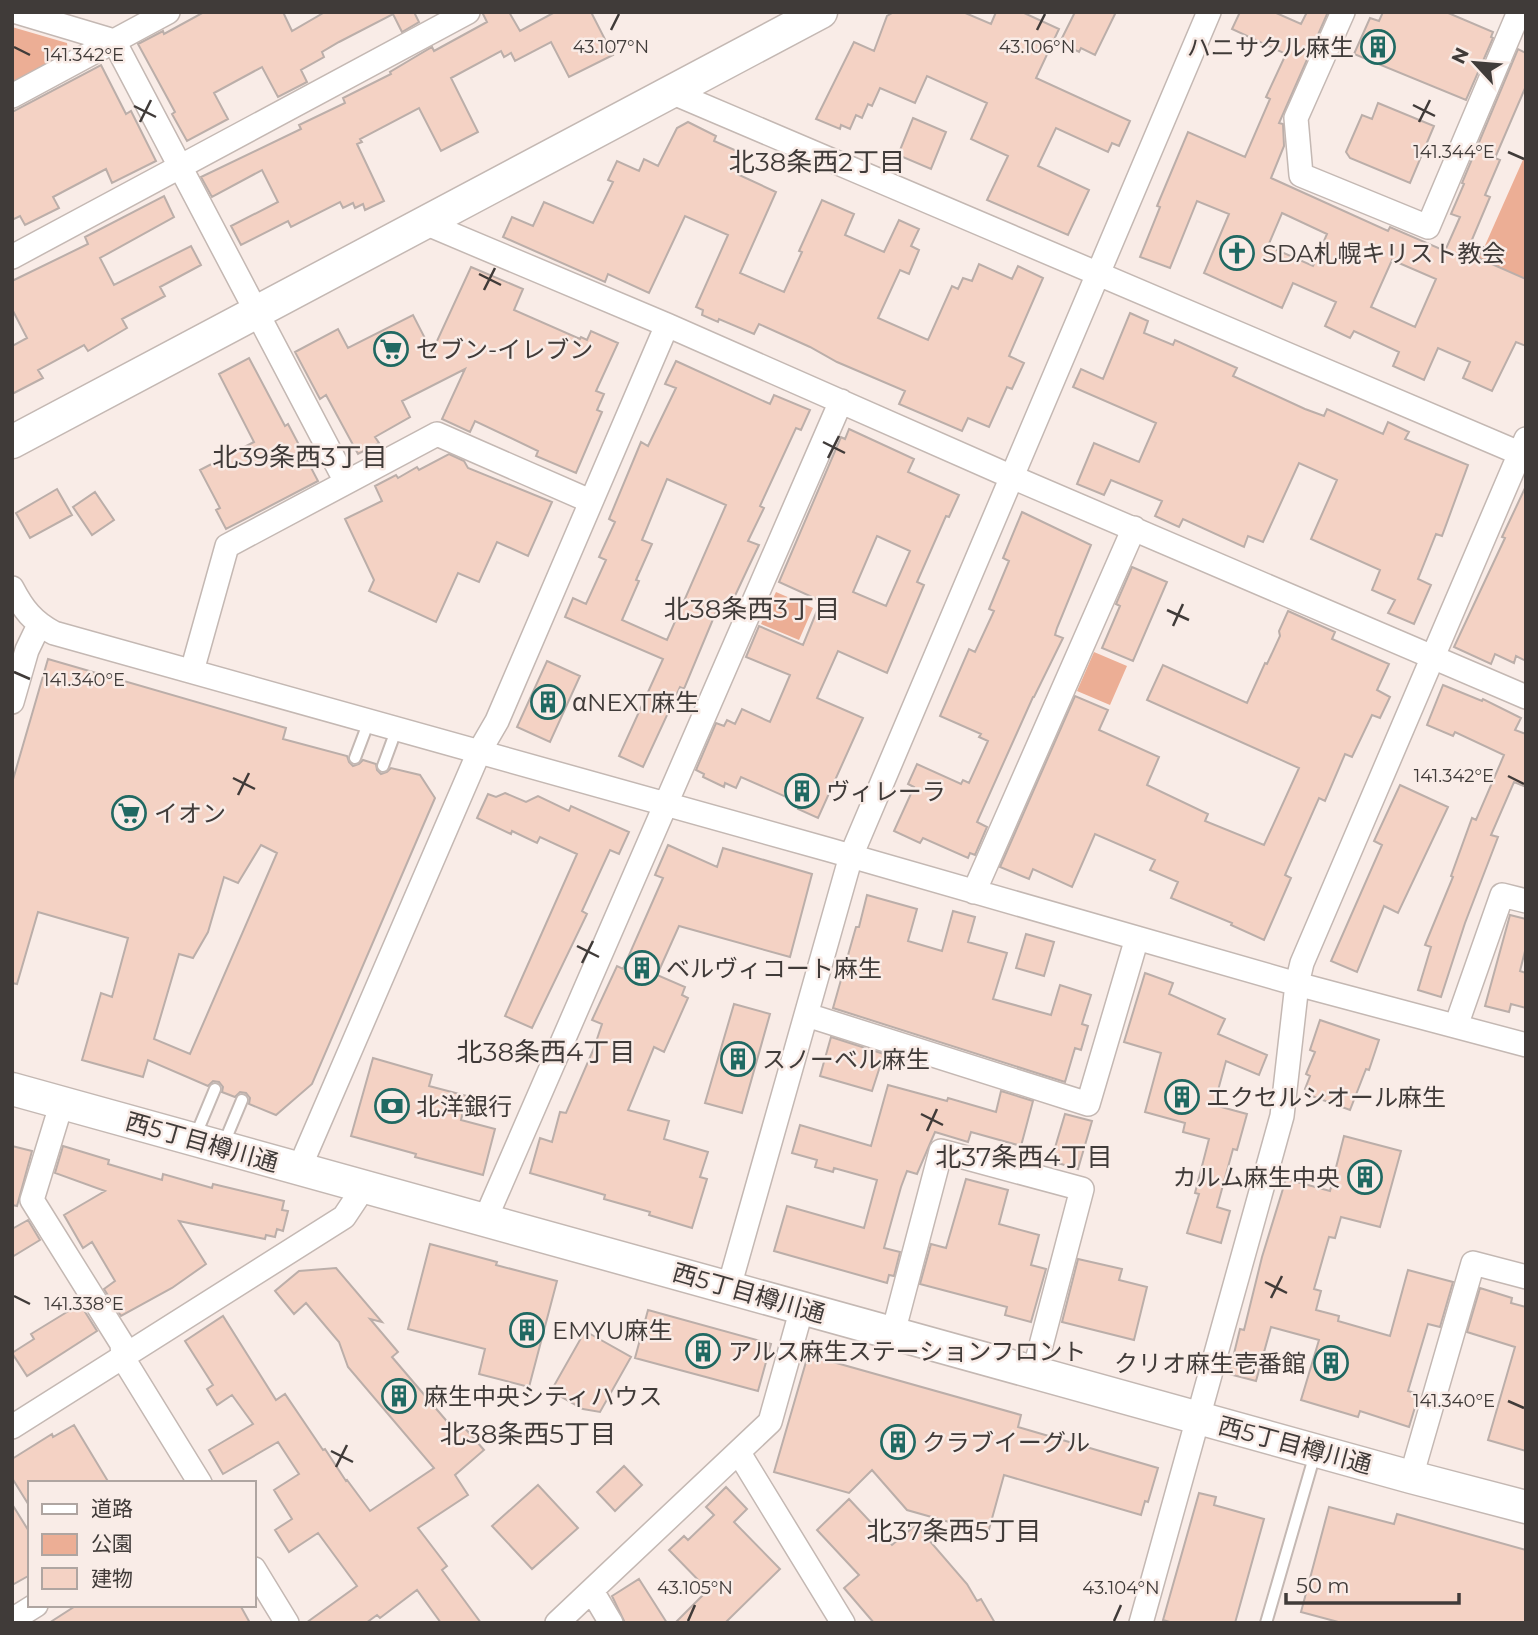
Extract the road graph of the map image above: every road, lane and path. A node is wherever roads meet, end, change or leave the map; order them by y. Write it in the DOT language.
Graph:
graph roads {
  1 [pos="17,12"];
  2 [pos="168,12"];
  3 [pos="468,12"];
  4 [pos="821,12"];
  5 [pos="1209,12"];
  6 [pos="1343,12"];
  7 [pos="1519,12"];
  8 [pos="114,41"];
  9 [pos="671,92"];
  10 [pos="12,96"];
  11 [pos="182,167"];
  12 [pos="425,223"];
  13 [pos="12,257"];
  14 [pos="1098,273"];
  15 [pos="258,311"];
  16 [pos="667,325"];
  17 [pos="841,401"];
  18 [pos="12,442"];
  19 [pos="1524,450"];
  20 [pos="1012,477"];
  21 [pos="346,482"];
  22 [pos="590,501"];
  23 [pos="1134,528"];
  24 [pos="12,588"];
  25 [pos="39,625"];
  26 [pos="1433,656"];
  27 [pos="192,671"];
  28 [pos="1526,697"];
  29 [pos="12,702"];
  30 [pos="369,720"];
  31 [pos="397,729"];
  32 [pos="480,752"];
  33 [pos="355,758"];
  34 [pos="383,766"];
  35 [pos="665,804"];
  36 [pos="851,856"];
  37 [pos="974,892"];
  38 [pos="1526,901"];
  39 [pos="1137,938"];
  40 [pos="1297,984"];
  41 [pos="807,1015"];
  42 [pos="1456,1026"];
  43 [pos="1526,1045"];
  44 [pos="12,1089"];
  45 [pos="215,1089"];
  46 [pos="242,1100"];
  47 [pos="62,1102"];
  48 [pos="208,1143"];
  49 [pos="299,1169"];
  50 [pos="364,1187"];
  51 [pos="485,1220"];
  52 [pos="1526,1277"];
  53 [pos="729,1287"];
  54 [pos="802,1308"];
  55 [pos="893,1333"];
  56 [pos="124,1359"];
  57 [pos="1034,1372"];
  58 [pos="1197,1418"];
  59 [pos="12,1427"];
  60 [pos="1316,1451"];
  61 [pos="739,1453"];
  62 [pos="1411,1477"];
  63 [pos="199,1481"];
  64 [pos="1526,1507"];
  65 [pos="256,1573"];
  66 [pos="592,1591"];
  67 [pos="33,1607"];
  68 [pos="12,1620"];
  69 [pos="287,1623"];
  70 [pos="557,1623"];
  71 [pos="611,1623"];
  72 [pos="843,1623"];
  73 [pos="1142,1623"];
  74 [pos="1266,1623"];
  1 -- 8 [label="street"];
  2 -- 8 [label="street"];
  3 -- 11 [label="street"];
  4 -- 9 [label="street"];
  5 -- 14 [label="street"];
  6 -- 7 [label="street"];
  8 -- 10 [label="street"];
  8 -- 11 [label="street"];
  9 -- 12 [label="street"];
  9 -- 14 [label="street"];
  11 -- 13 [label="street"];
  11 -- 15 [label="street"];
  12 -- 15 [label="street"];
  12 -- 16 [label="street"];
  14 -- 19 [label="street"];
  14 -- 20 [label="street"];
  15 -- 18 [label="street"];
  15 -- 21 [label="street"];
  16 -- 17 [label="street"];
  16 -- 22 [label="street"];
  17 -- 20 [label="street"];
  17 -- 35 [label="street"];
  19 -- 26 [label="street"];
  20 -- 23 [label="street"];
  20 -- 36 [label="street"];
  21 -- 22 [label="street"];
  21 -- 27 [label="street"];
  22 -- 32 [label="street"];
  23 -- 26 [label="street"];
  23 -- 37 [label="street"];
  24 -- 25 [label="street"];
  25 -- 27 [label="street"];
  25 -- 29 [label="street"];
  26 -- 28 [label="street"];
  26 -- 40 [label="street"];
  27 -- 30 [label="street"];
  30 -- 31 [label="street"];
  30 -- 33 [label="lane"];
  31 -- 32 [label="street"];
  31 -- 34 [label="lane"];
  32 -- 35 [label="street"];
  32 -- 49 [label="street"];
  35 -- 36 [label="street"];
  35 -- 51 [label="street"];
  36 -- 37 [label="street"];
  36 -- 41 [label="street"];
  37 -- 39 [label="street"];
  38 -- 42 [label="street"];
  39 -- 40 [label="street"];
  39 -- 41 [label="street"];
  40 -- 42 [label="street"];
  40 -- 58 [label="street"];
  41 -- 53 [label="street"];
  42 -- 43 [label="street"];
  44 -- 47 [label="street, 西5丁目樽川通"];
  45 -- 48 [label="lane"];
  46 -- 48 [label="lane"];
  47 -- 48 [label="street, 西5丁目樽川通"];
  47 -- 56 [label="street"];
  48 -- 49 [label="street, 西5丁目樽川通"];
  49 -- 50 [label="street, 西5丁目樽川通"];
  50 -- 51 [label="street, 西5丁目樽川通"];
  50 -- 56 [label="street"];
  51 -- 53 [label="street, 西5丁目樽川通"];
  52 -- 62 [label="street"];
  53 -- 54 [label="street, 西5丁目樽川通"];
  54 -- 55 [label="street, 西5丁目樽川通"];
  54 -- 61 [label="street"];
  55 -- 57 [label="street, 西5丁目樽川通"];
  55 -- 57 [label="street"];
  56 -- 59 [label="street"];
  56 -- 63 [label="street"];
  57 -- 58 [label="street, 西5丁目樽川通"];
  58 -- 60 [label="street, 西5丁目樽川通"];
  58 -- 73 [label="street"];
  60 -- 62 [label="street, 西5丁目樽川通"];
  60 -- 74 [label="lane"];
  61 -- 66 [label="street"];
  61 -- 72 [label="street"];
  62 -- 64 [label="street, 西5丁目樽川通"];
  65 -- 69 [label="street"];
  66 -- 70 [label="street"];
  66 -- 71 [label="street"];
  67 -- 68 [label="street"];
}
